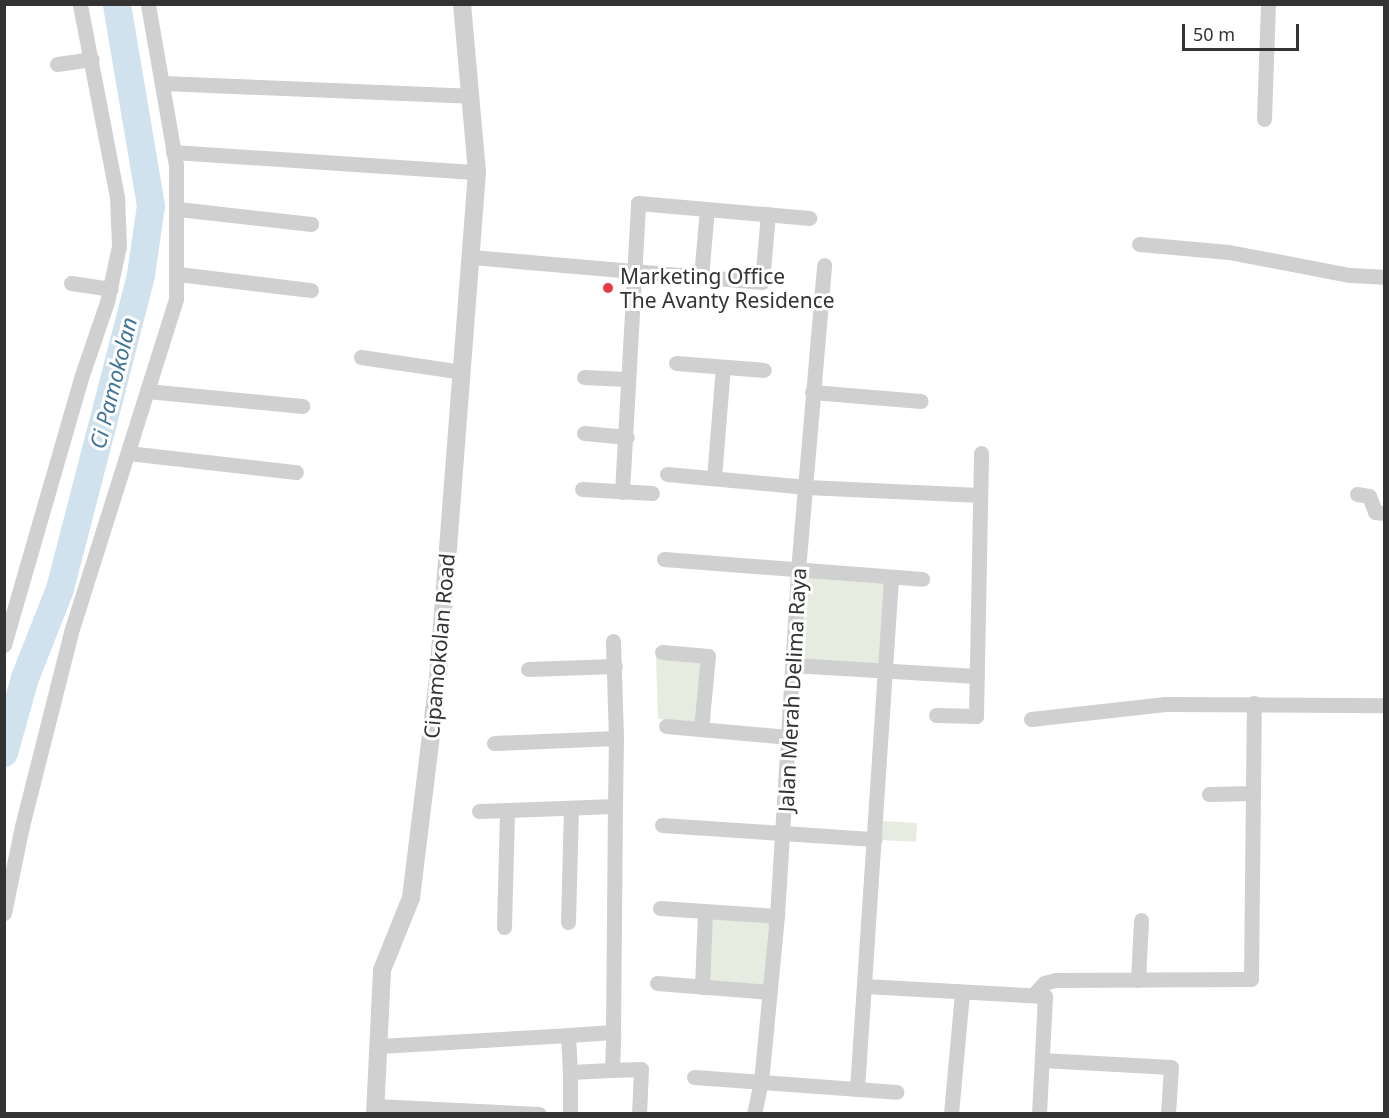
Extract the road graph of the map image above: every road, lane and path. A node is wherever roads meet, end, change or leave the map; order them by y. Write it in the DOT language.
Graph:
graph roads {
  1 [pos="80,4"];
  2 [pos="148,4"];
  3 [pos="462,4"];
  4 [pos="1268,4"];
  5 [pos="92,59"];
  6 [pos="57,64"];
  7 [pos="163,83"];
  8 [pos="470,96"];
  9 [pos="1264,118"];
  10 [pos="173,152"];
  11 [pos="477,172"];
  12 [pos="178,209"];
  13 [pos="706,209"];
  14 [pos="768,214"];
  15 [pos="809,218"];
  16 [pos="311,224"];
  17 [pos="1138,244"];
  18 [pos="471,257"];
  19 [pos="824,265"];
  20 [pos="634,271"];
  21 [pos="178,274"];
  22 [pos="701,277"];
  23 [pos="1384,277"];
  24 [pos="70,283"];
  25 [pos="111,289"];
  26 [pos="311,290"];
  27 [pos="361,357"];
  28 [pos="676,363"];
  29 [pos="723,367"];
  30 [pos="764,370"];
  31 [pos="462,372"];
  32 [pos="584,377"];
  33 [pos="626,379"];
  34 [pos="147,391"];
  35 [pos="812,392"];
  36 [pos="921,401"];
  37 [pos="302,406"];
  38 [pos="584,433"];
  39 [pos="627,436"];
  40 [pos="128,453"];
  41 [pos="981,453"];
  42 [pos="297,472"];
  43 [pos="667,474"];
  44 [pos="714,478"];
  45 [pos="806,487"];
  46 [pos="582,489"];
  47 [pos="622,492"];
  48 [pos="652,493"];
  49 [pos="1357,494"];
  50 [pos="980,495"];
  51 [pos="1384,513"];
  52 [pos="664,559"];
  53 [pos="798,570"];
  54 [pos="891,578"];
  55 [pos="922,579"];
  56 [pos="613,641"];
  57 [pos="4,645"];
  58 [pos="662,652"];
  59 [pos="792,665"];
  60 [pos="615,666"];
  61 [pos="528,669"];
  62 [pos="883,671"];
  63 [pos="977,675"];
  64 [pos="1254,703"];
  65 [pos="1384,705"];
  66 [pos="936,715"];
  67 [pos="1031,719"];
  68 [pos="666,726"];
  69 [pos="701,729"];
  70 [pos="789,737"];
  71 [pos="616,738"];
  72 [pos="494,743"];
  73 [pos="1253,793"];
  74 [pos="1209,794"];
  75 [pos="615,806"];
  76 [pos="571,808"];
  77 [pos="507,810"];
  78 [pos="479,811"];
  79 [pos="662,825"];
  80 [pos="784,832"];
  81 [pos="875,839"];
  82 [pos="660,908"];
  83 [pos="705,911"];
  84 [pos="4,913"];
  85 [pos="777,916"];
  86 [pos="1141,920"];
  87 [pos="568,922"];
  88 [pos="504,927"];
  89 [pos="1138,980"];
  90 [pos="657,983"];
  91 [pos="865,986"];
  92 [pos="702,987"];
  93 [pos="770,992"];
  94 [pos="962,993"];
  95 [pos="1033,995"];
  96 [pos="613,1032"];
  97 [pos="568,1035"];
  98 [pos="387,1046"];
  99 [pos="1042,1060"];
  100 [pos="612,1071"];
  101 [pos="570,1072"];
  102 [pos="694,1077"];
  103 [pos="761,1082"];
  104 [pos="858,1089"];
  105 [pos="896,1092"];
  106 [pos="380,1109"];
  107 [pos="538,1113"];
  108 [pos="570,1113"];
  109 [pos="639,1113"];
  110 [pos="754,1113"];
  111 [pos="951,1113"];
  112 [pos="1039,1113"];
  113 [pos="1168,1113"];
  1 -- 5 [label="street"];
  2 -- 7 [label="street"];
  3 -- 8 [label="street, Cipamokolan Road"];
  4 -- 9 [label="street"];
  5 -- 6 [label="street"];
  5 -- 25 [label="street"];
  7 -- 8 [label="street"];
  7 -- 10 [label="street"];
  8 -- 11 [label="street, Cipamokolan Road"];
  10 -- 11 [label="street"];
  10 -- 12 [label="street"];
  11 -- 18 [label="street, Cipamokolan Road"];
  12 -- 16 [label="street"];
  12 -- 21 [label="street"];
  13 -- 14 [label="street"];
  13 -- 20 [label="street"];
  13 -- 22 [label="street"];
  14 -- 15 [label="street"];
  14 -- 22 [label="street"];
  17 -- 23 [label="street"];
  18 -- 20 [label="street"];
  18 -- 31 [label="street, Cipamokolan Road"];
  19 -- 35 [label="street, Jalan Merah Delima Raya"];
  20 -- 22 [label="street"];
  20 -- 33 [label="street"];
  21 -- 26 [label="street"];
  21 -- 34 [label="street"];
  24 -- 25 [label="street"];
  25 -- 57 [label="street"];
  27 -- 31 [label="street"];
  28 -- 29 [label="street"];
  29 -- 30 [label="street"];
  29 -- 44 [label="street"];
  31 -- 98 [label="street, Cipamokolan Road"];
  32 -- 33 [label="street"];
  33 -- 39 [label="street"];
  34 -- 37 [label="street"];
  34 -- 40 [label="street"];
  35 -- 36 [label="street"];
  35 -- 45 [label="street, Jalan Merah Delima Raya"];
  38 -- 39 [label="street"];
  39 -- 47 [label="street"];
  40 -- 42 [label="street"];
  40 -- 84 [label="street"];
  41 -- 50 [label="street"];
  43 -- 44 [label="street"];
  44 -- 45 [label="street"];
  45 -- 50 [label="street"];
  45 -- 53 [label="street, Jalan Merah Delima Raya"];
  46 -- 47 [label="street"];
  47 -- 48 [label="street"];
  49 -- 51 [label="street"];
  50 -- 63 [label="street"];
  52 -- 53 [label="street"];
  53 -- 54 [label="street"];
  53 -- 59 [label="street, Jalan Merah Delima Raya"];
  54 -- 55 [label="street"];
  54 -- 62 [label="street"];
  56 -- 60 [label="street"];
  58 -- 69 [label="street"];
  59 -- 62 [label="street"];
  59 -- 70 [label="street, Jalan Merah Delima Raya"];
  60 -- 61 [label="street"];
  60 -- 71 [label="street"];
  62 -- 63 [label="street"];
  62 -- 81 [label="street"];
  63 -- 66 [label="street"];
  64 -- 65 [label="street"];
  64 -- 67 [label="street"];
  64 -- 73 [label="street"];
  68 -- 69 [label="street"];
  69 -- 70 [label="street"];
  70 -- 80 [label="street, Jalan Merah Delima Raya"];
  71 -- 72 [label="street"];
  71 -- 75 [label="street"];
  73 -- 74 [label="street"];
  73 -- 89 [label="street"];
  75 -- 76 [label="street"];
  75 -- 96 [label="street"];
  76 -- 77 [label="street"];
  76 -- 87 [label="street"];
  77 -- 78 [label="street"];
  77 -- 88 [label="street"];
  79 -- 80 [label="street"];
  80 -- 81 [label="street"];
  80 -- 85 [label="street, Jalan Merah Delima Raya"];
  81 -- 91 [label="street"];
  82 -- 83 [label="street"];
  83 -- 85 [label="street"];
  83 -- 92 [label="street"];
  85 -- 93 [label="street, Jalan Merah Delima Raya"];
  86 -- 89 [label="street"];
  89 -- 95 [label="street"];
  90 -- 92 [label="street"];
  91 -- 94 [label="street"];
  91 -- 104 [label="street"];
  92 -- 93 [label="street"];
  93 -- 103 [label="street, Jalan Merah Delima Raya"];
  94 -- 95 [label="street"];
  94 -- 111 [label="street"];
  95 -- 99 [label="street"];
  96 -- 97 [label="street"];
  96 -- 100 [label="street"];
  97 -- 98 [label="street"];
  97 -- 101 [label="street"];
  98 -- 106 [label="street, Cipamokolan Road"];
  99 -- 112 [label="street"];
  99 -- 113 [label="street"];
  100 -- 101 [label="street"];
  100 -- 109 [label="street"];
  101 -- 108 [label="street"];
  102 -- 103 [label="street"];
  103 -- 104 [label="street"];
  103 -- 110 [label="street, Jalan Merah Delima Raya"];
  104 -- 105 [label="street"];
  106 -- 107 [label="street"];
}
